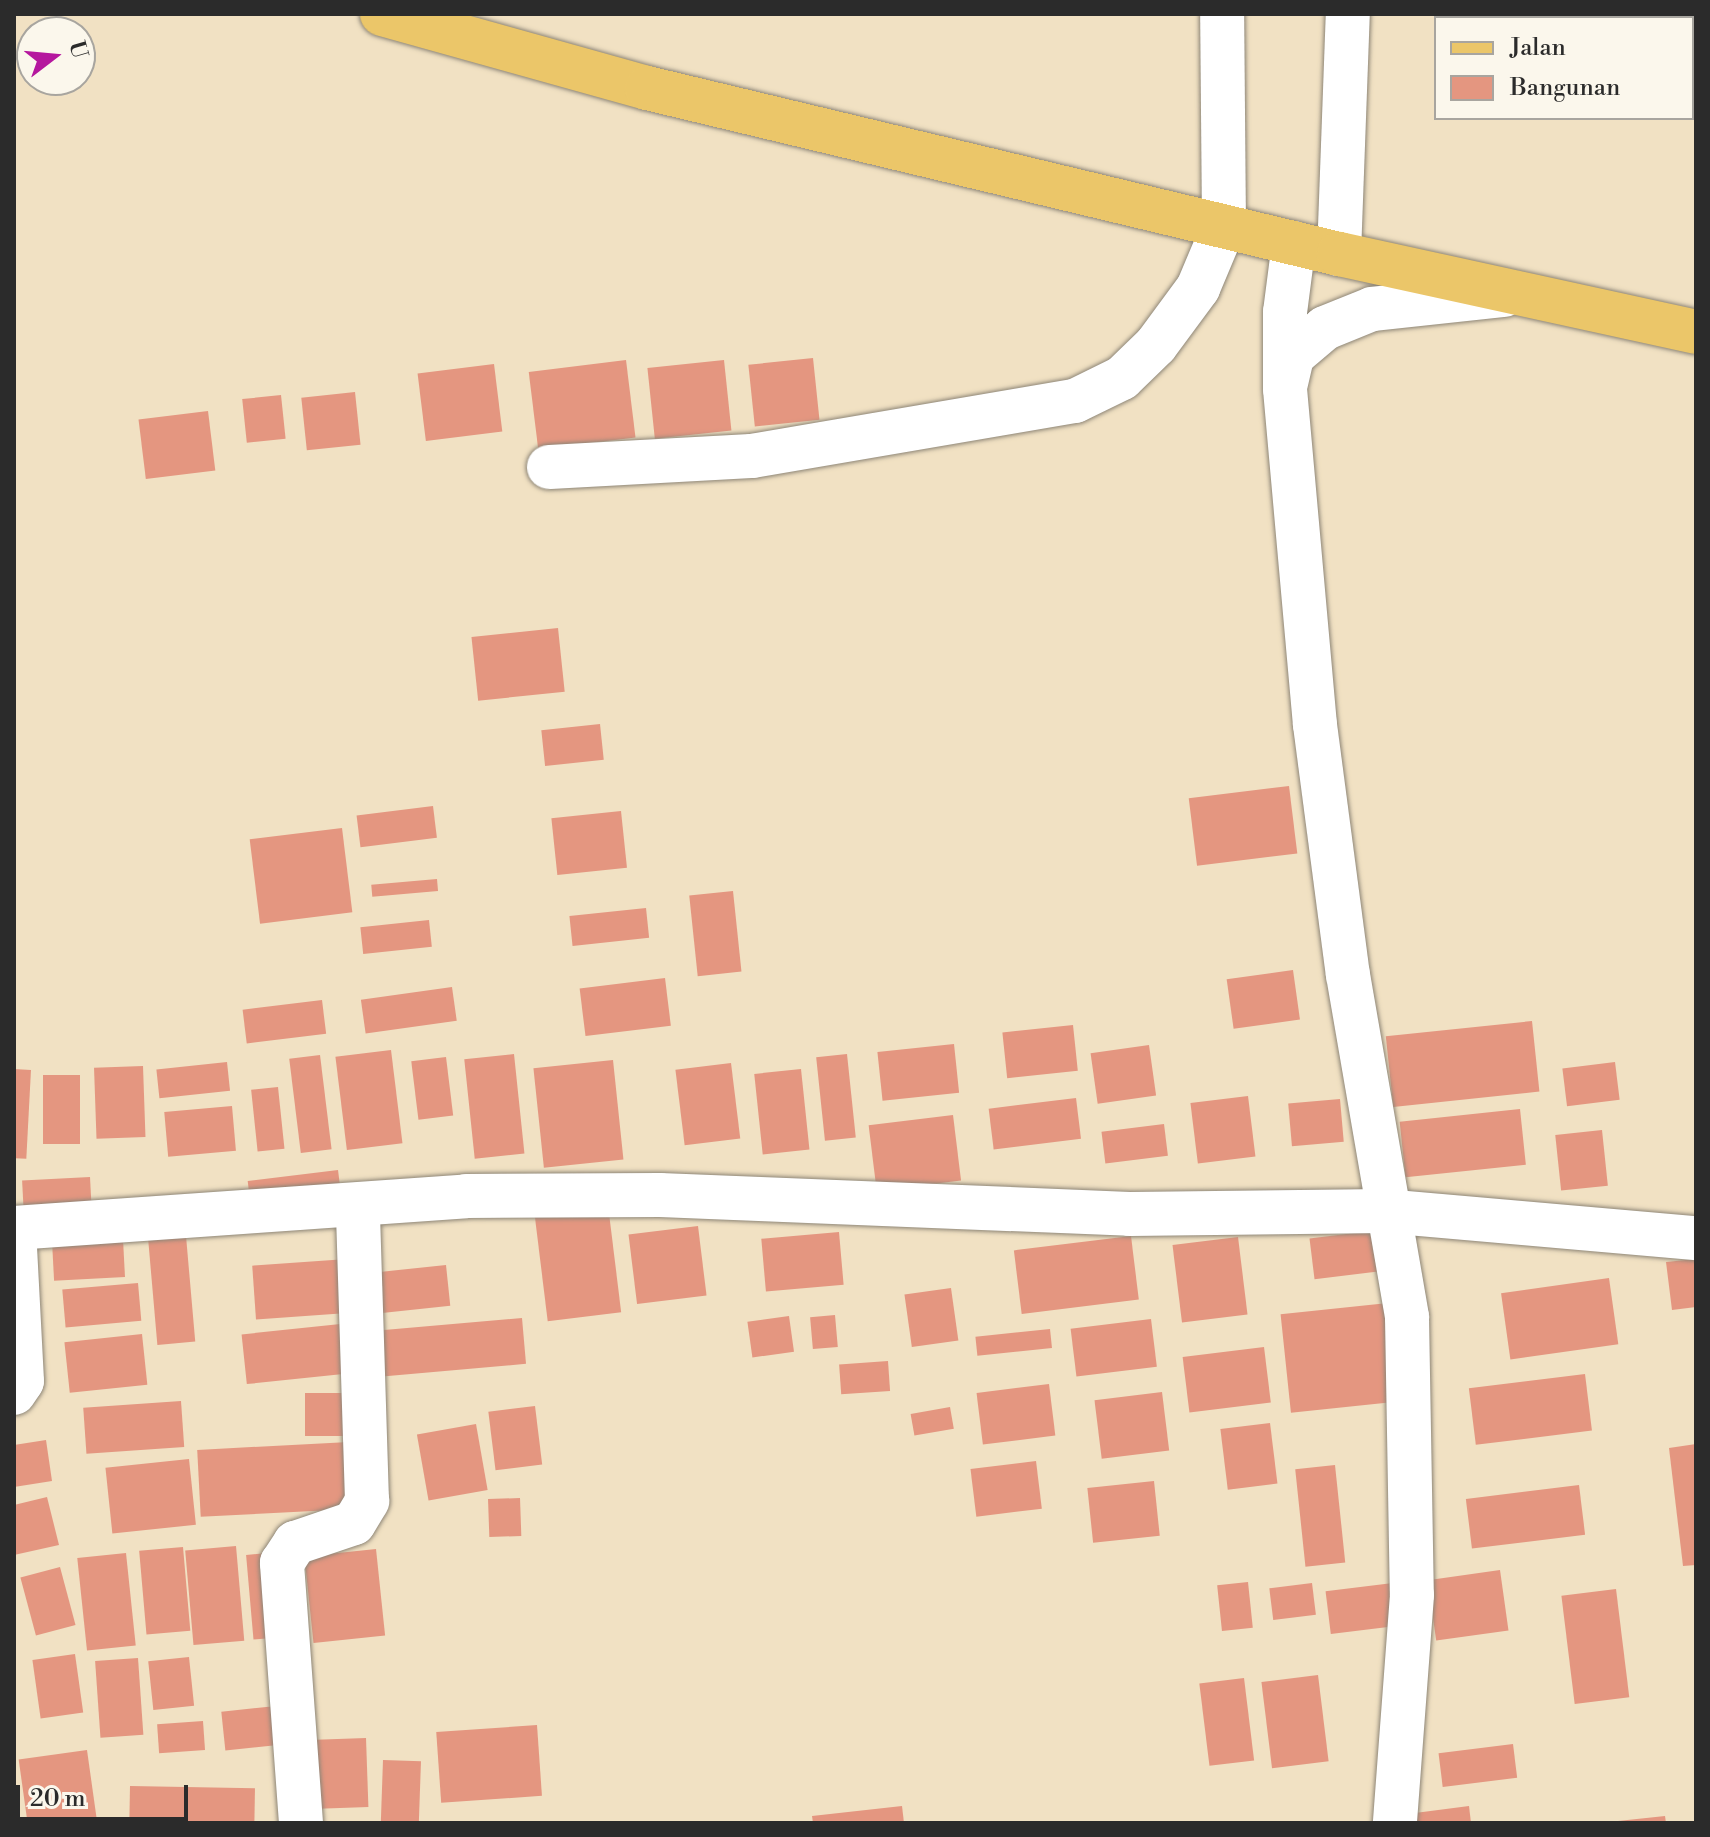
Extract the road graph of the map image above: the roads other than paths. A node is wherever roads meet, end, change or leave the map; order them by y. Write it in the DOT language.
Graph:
graph roads {
  1 [pos="382,14"];
  2 [pos="1222,14"];
  3 [pos="1348,14"];
  4 [pos="1224,226"];
  5 [pos="1294,243"];
  6 [pos="1339,254"];
  7 [pos="1520,293"];
  8 [pos="1696,332"];
  9 [pos="1285,389"];
  10 [pos="549,467"];
  11 [pos="358,1207"];
  12 [pos="1385,1211"];
  13 [pos="14,1228"];
  14 [pos="1696,1238"];
  15 [pos="14,1393"];
  16 [pos="301,1823"];
  17 [pos="1395,1823"];
  1 -- 4 [label="main road"];
  2 -- 4 [label="street"];
  3 -- 6 [label="street"];
  4 -- 5 [label="main road"];
  4 -- 10 [label="street"];
  5 -- 6 [label="main road"];
  5 -- 9 [label="street"];
  6 -- 7 [label="main road"];
  7 -- 8 [label="main road"];
  7 -- 9 [label="street"];
  9 -- 12 [label="street"];
  11 -- 12 [label="street"];
  11 -- 13 [label="street"];
  11 -- 16 [label="street"];
  12 -- 14 [label="street"];
  12 -- 17 [label="street"];
  13 -- 15 [label="street"];
}
